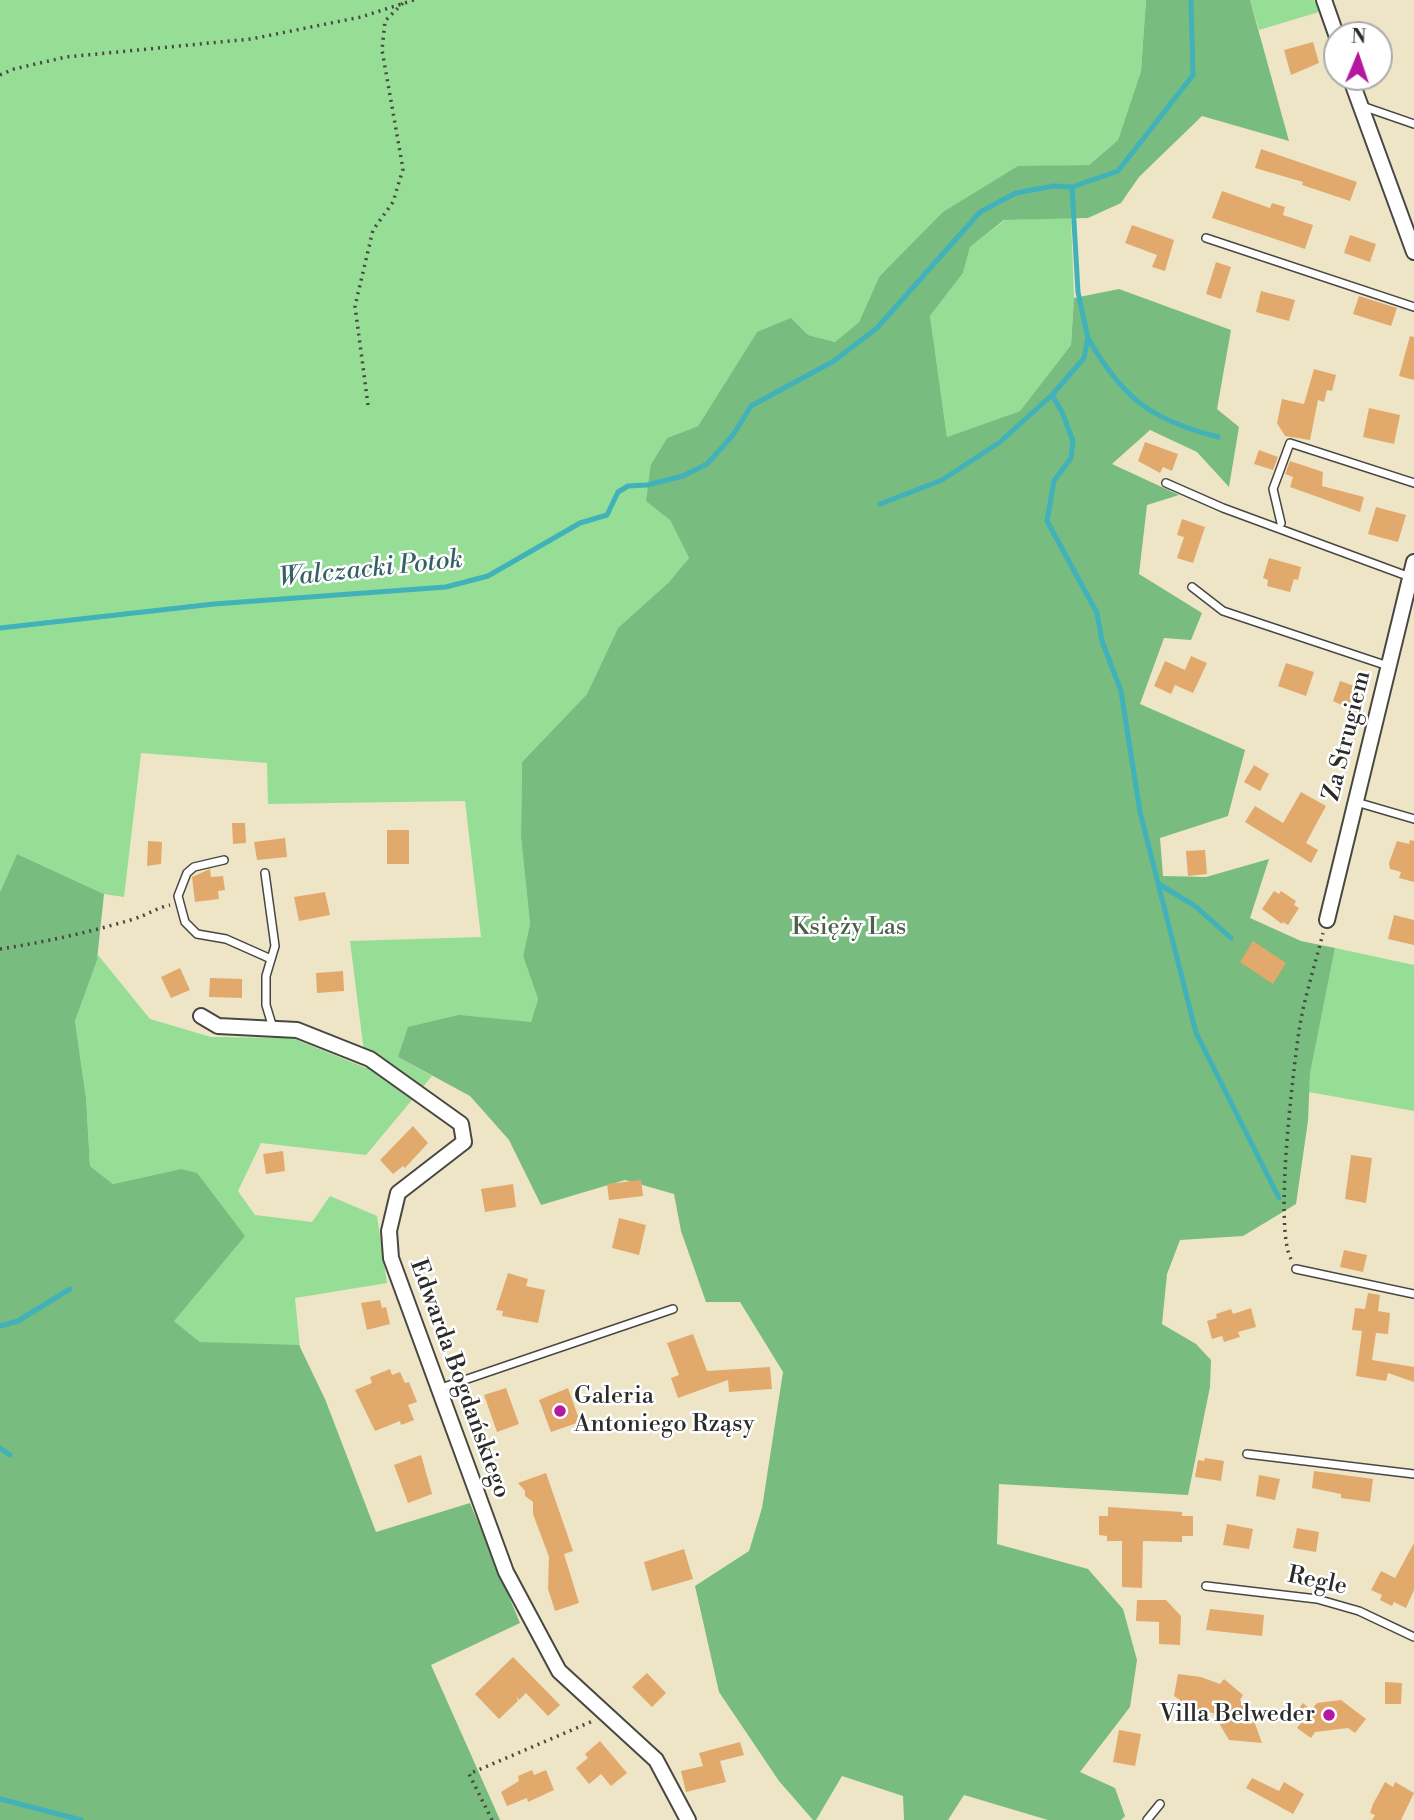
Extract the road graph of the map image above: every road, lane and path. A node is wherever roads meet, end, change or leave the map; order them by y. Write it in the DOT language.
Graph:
graph roads {
  1 [pos="414,0"];
  2 [pos="1324,0"];
  3 [pos="404,2"];
  4 [pos="1331,21"];
  5 [pos="0,75"];
  6 [pos="1354,91"];
  7 [pos="1359,105"];
  8 [pos="1414,124"];
  9 [pos="1206,238"];
  10 [pos="1414,252"];
  11 [pos="1414,307"];
  12 [pos="368,405"];
  13 [pos="1166,483"];
  14 [pos="1414,483"];
  15 [pos="1281,523"];
  16 [pos="1412,570"];
  17 [pos="1192,587"];
  18 [pos="1388,667"];
  19 [pos="1355,802"];
  20 [pos="1414,819"];
  21 [pos="224,860"];
  22 [pos="265,873"];
  23 [pos="179,903"];
  24 [pos="1326,920"];
  25 [pos="0,949"];
  26 [pos="271,959"];
  27 [pos="201,1016"];
  28 [pos="274,1028"];
  29 [pos="1296,1269"];
  30 [pos="1414,1294"];
  31 [pos="673,1309"];
  32 [pos="437,1390"];
  33 [pos="1247,1454"];
  34 [pos="1414,1474"];
  35 [pos="1206,1586"];
  36 [pos="1414,1637"];
  37 [pos="607,1715"];
  38 [pos="1160,1804"];
  39 [pos="492,1820"];
  40 [pos="688,1820"];
  41 [pos="1147,1820"];
  1 -- 3 [label="path"];
  2 -- 4 [label="street"];
  3 -- 5 [label="path"];
  3 -- 12 [label="path"];
  6 -- 7 [label="street"];
  7 -- 8 [label="lane"];
  7 -- 10 [label="street"];
  9 -- 11 [label="lane"];
  13 -- 16 [label="lane"];
  14 -- 15 [label="lane"];
  16 -- 18 [label="street, Za Strugiem"];
  17 -- 18 [label="lane"];
  18 -- 19 [label="street, Za Strugiem"];
  19 -- 20 [label="lane"];
  19 -- 24 [label="street, Za Strugiem"];
  21 -- 23 [label="lane"];
  22 -- 26 [label="lane"];
  23 -- 25 [label="path"];
  23 -- 26 [label="lane"];
  24 -- 29 [label="path"];
  26 -- 28 [label="lane"];
  27 -- 28 [label="street, Edwarda Bogdańskiego"];
  28 -- 32 [label="street, Edwarda Bogdańskiego"];
  29 -- 30 [label="lane"];
  31 -- 32 [label="lane"];
  32 -- 37 [label="street, Edwarda Bogdańskiego"];
  33 -- 34 [label="lane"];
  35 -- 36 [label="lane, Regle"];
  37 -- 39 [label="path"];
  37 -- 40 [label="street, Edwarda Bogdańskiego"];
  38 -- 41 [label="lane"];
}
